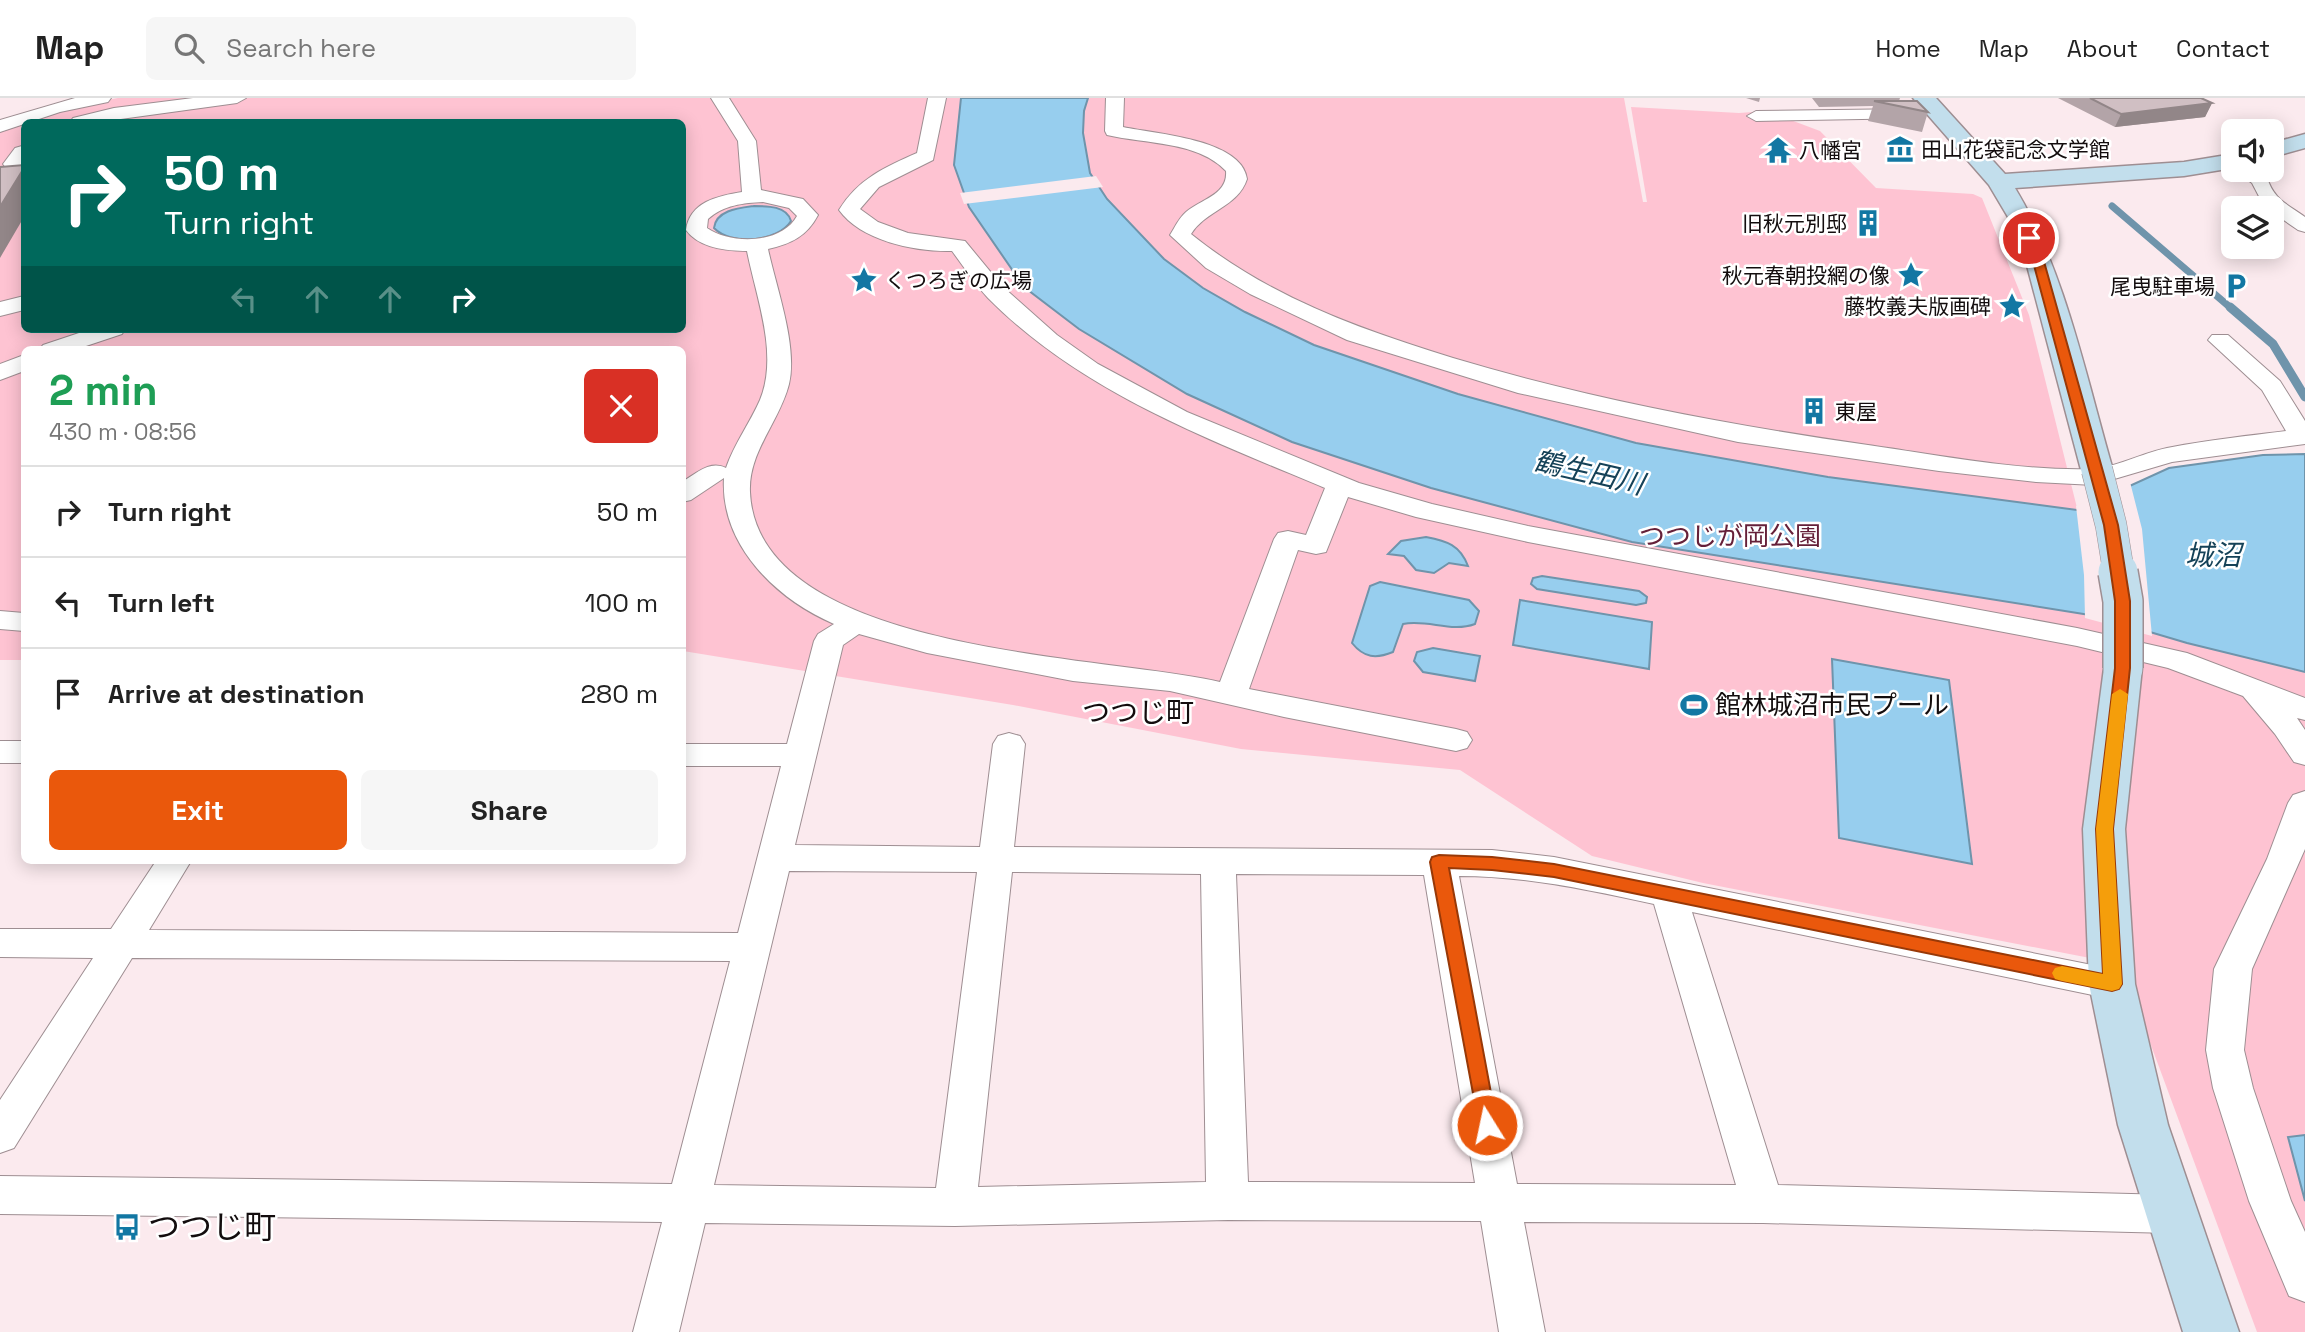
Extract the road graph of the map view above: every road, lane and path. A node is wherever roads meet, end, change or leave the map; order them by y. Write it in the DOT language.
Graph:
graph roads {
  1 [pos="102,98"];
  2 [pos="720,98"];
  3 [pos="937,98"];
  4 [pos="1115,98"];
  5 [pos="230,99"];
  6 [pos="1931,106"];
  7 [pos="1756,116"];
  8 [pos="91,119"];
  9 [pos="195,119"];
  10 [pos="0,126"];
  11 [pos="2305,141"];
  12 [pos="2284,147"];
  13 [pos="2221,165"];
  14 [pos="1999,182"];
  15 [pos="2261,182"];
  16 [pos="752,197"];
  17 [pos="689,226"];
  18 [pos="2305,226"];
  19 [pos="756,244"];
  20 [pos="21,304"];
  21 [pos="0,309"];
  22 [pos="102,333"];
  23 [pos="2220,340"];
  24 [pos="63,346"];
  25 [pos="21,363"];
  26 [pos="0,373"];
  27 [pos="2303,436"];
  28 [pos="716,472"];
  29 [pos="1340,484"];
  30 [pos="686,491"];
  31 [pos="0,620"];
  32 [pos="21,622"];
  33 [pos="856,622"];
  34 [pos="2252,688"];
  35 [pos="1231,695"];
  36 [pos="2305,710"];
  37 [pos="1457,740"];
  38 [pos="1009,744"];
  39 [pos="0,752"];
  40 [pos="21,752"];
  41 [pos="2305,754"];
  42 [pos="686,755"];
  43 [pos="800,755"];
  44 [pos="2305,803"];
  45 [pos="773,858"];
  46 [pos="997,858"];
  47 [pos="1218,860"];
  48 [pos="1439,862"];
  49 [pos="172,864"];
  50 [pos="1669,894"];
  51 [pos="0,943"];
  52 [pos="120,944"];
  53 [pos="750,947"];
  54 [pos="2112,984"];
  55 [pos="0,1135"];
  56 [pos="0,1195"];
  57 [pos="1228,1201"];
  58 [pos="1501,1204"];
  59 [pos="1763,1204"];
  60 [pos="688,1205"];
  61 [pos="955,1207"];
  62 [pos="2171,1214"];
  63 [pos="2305,1281"];
  64 [pos="656,1332"];
  65 [pos="1522,1332"];
  66 [pos="2211,1332"];
  1 -- 10 [label="street"];
  2 -- 16 [label="street"];
  3 -- 29 [label="street"];
  4 -- 27 [label="street"];
  5 -- 8 [label="street"];
  5 -- 9 [label="street"];
  6 -- 7 [label="street"];
  6 -- 14 [label="street"];
  11 -- 12 [label="street"];
  13 -- 14 [label="street"];
  14 -- 54 [label="street, bridge"];
  15 -- 18 [label="street"];
  16 -- 17 [label="street"];
  16 -- 19 [label="street"];
  17 -- 19 [label="street"];
  19 -- 33 [label="street"];
  20 -- 21 [label="street"];
  22 -- 24 [label="street"];
  23 -- 27 [label="street"];
  25 -- 26 [label="street"];
  28 -- 30 [label="street"];
  29 -- 34 [label="street"];
  29 -- 35 [label="street"];
  31 -- 32 [label="street"];
  33 -- 35 [label="street"];
  33 -- 43 [label="street"];
  34 -- 36 [label="street"];
  34 -- 41 [label="street"];
  35 -- 37 [label="street"];
  38 -- 46 [label="street"];
  39 -- 40 [label="street"];
  42 -- 43 [label="street"];
  43 -- 45 [label="street"];
  44 -- 63 [label="street"];
  45 -- 46 [label="street"];
  45 -- 53 [label="street"];
  46 -- 47 [label="street"];
  46 -- 61 [label="street"];
  47 -- 48 [label="street"];
  47 -- 57 [label="street"];
  48 -- 50 [label="street"];
  48 -- 58 [label="street"];
  49 -- 52 [label="street"];
  50 -- 54 [label="street"];
  50 -- 59 [label="street"];
  51 -- 52 [label="street"];
  52 -- 53 [label="street"];
  52 -- 55 [label="street"];
  53 -- 60 [label="street"];
  54 -- 62 [label="street"];
  56 -- 60 [label="street"];
  57 -- 58 [label="street"];
  57 -- 61 [label="street"];
  58 -- 59 [label="street"];
  58 -- 65 [label="street"];
  59 -- 62 [label="street"];
  60 -- 61 [label="street"];
  60 -- 64 [label="street"];
  62 -- 66 [label="street"];
}
